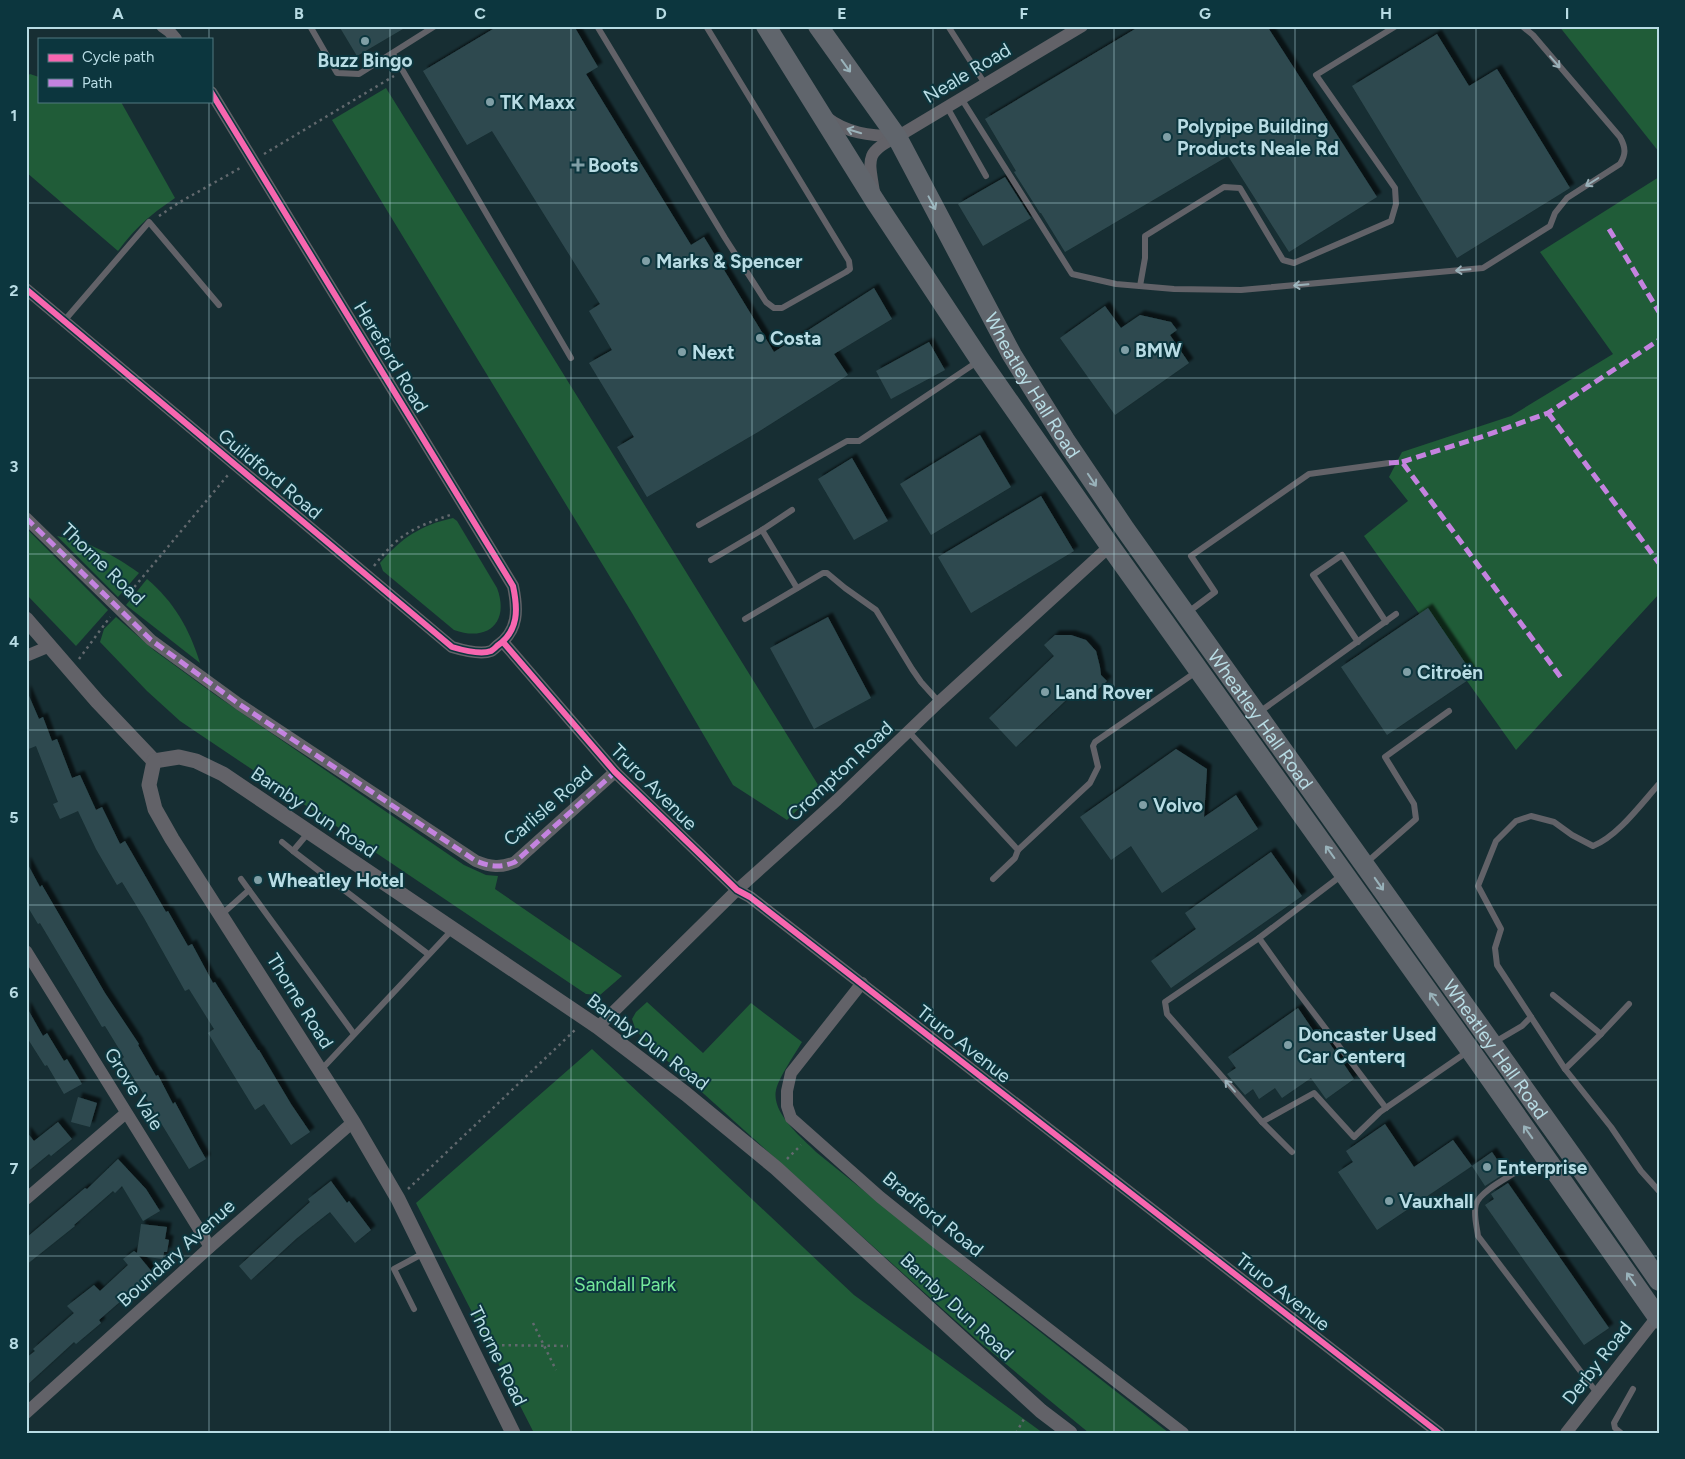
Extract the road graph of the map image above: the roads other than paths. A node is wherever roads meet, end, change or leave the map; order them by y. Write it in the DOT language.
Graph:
graph roads {
  1 [pos="162,26"];
  2 [pos="310,26"];
  3 [pos="436,26"];
  4 [pos="597,26"];
  5 [pos="706,26"];
  6 [pos="766,26"];
  7 [pos="818,26"];
  8 [pos="948,26"];
  9 [pos="1082,26"];
  10 [pos="1396,26"];
  11 [pos="1522,26"];
  12 [pos="175,38"];
  13 [pos="393,54"];
  14 [pos="985,84"];
  15 [pos="212,94"];
  16 [pos="961,98"];
  17 [pos="947,107"];
  18 [pos="817,110"];
  19 [pos="897,136"];
  20 [pos="986,176"];
  21 [pos="875,201"];
  22 [pos="1140,286"];
  23 [pos="26,289"];
  24 [pos="219,305"];
  25 [pos="64,321"];
  26 [pos="571,358"];
  27 [pos="980,360"];
  28 [pos="1389,463"];
  29 [pos="792,510"];
  30 [pos="26,518"];
  31 [pos="699,525"];
  32 [pos="762,530"];
  33 [pos="1110,546"];
  34 [pos="711,560"];
  35 [pos="797,588"];
  36 [pos="1186,614"];
  37 [pos="1396,614"];
  38 [pos="26,619"];
  39 [pos="745,619"];
  40 [pos="1386,622"];
  41 [pos="503,642"];
  42 [pos="1358,642"];
  43 [pos="50,646"];
  44 [pos="26,656"];
  45 [pos="1199,669"];
  46 [pos="939,702"];
  47 [pos="1448,711"];
  48 [pos="1257,714"];
  49 [pos="909,732"];
  50 [pos="154,761"];
  51 [pos="615,772"];
  52 [pos="1659,784"];
  53 [pos="309,832"];
  54 [pos="282,842"];
  55 [pos="1018,850"];
  56 [pos="294,851"];
  57 [pos="1365,864"];
  58 [pos="505,866"];
  59 [pos="1345,872"];
  60 [pos="241,878"];
  61 [pos="993,879"];
  62 [pos="248,890"];
  63 [pos="738,890"];
  64 [pos="221,915"];
  65 [pos="452,929"];
  66 [pos="1260,938"];
  67 [pos="26,951"];
  68 [pos="428,954"];
  69 [pos="862,984"];
  70 [pos="1553,995"];
  71 [pos="1629,1004"];
  72 [pos="1531,1017"];
  73 [pos="592,1023"];
  74 [pos="354,1034"];
  75 [pos="1601,1034"];
  76 [pos="1492,1043"];
  77 [pos="1470,1050"];
  78 [pos="1565,1069"];
  79 [pos="320,1071"];
  80 [pos="1386,1108"];
  81 [pos="126,1113"];
  82 [pos="353,1122"];
  83 [pos="1262,1122"];
  84 [pos="1292,1152"];
  85 [pos="1516,1172"];
  86 [pos="1659,1191"];
  87 [pos="26,1199"];
  88 [pos="210,1247"];
  89 [pos="424,1253"];
  90 [pos="1659,1281"];
  91 [pos="414,1309"];
  92 [pos="1658,1318"];
  93 [pos="1633,1389"];
  94 [pos="1598,1393"];
  95 [pos="26,1413"];
  96 [pos="513,1433"];
  97 [pos="1070,1433"];
  98 [pos="1183,1433"];
  99 [pos="1439,1433"];
  100 [pos="1566,1433"];
  101 [pos="1621,1433"];
  1 -- 12 [label="street"];
  2 -- 13 [label="lane"];
  3 -- 13 [label="lane"];
  4 -- 5 [label="lane"];
  6 -- 18 [label="highway, Wheatley Hall Road"];
  7 -- 19 [label="highway, Wheatley Hall Road, one-way"];
  8 -- 14 [label="lane"];
  9 -- 14 [label="street, Neale Road"];
  10 -- 22 [label="lane"];
  11 -- 22 [label="lane, one-way"];
  13 -- 26 [label="lane"];
  14 -- 16 [label="street, Neale Road"];
  15 -- 41 [label="street, Hereford Road"];
  16 -- 17 [label="street, Neale Road"];
  16 -- 22 [label="lane"];
  17 -- 19 [label="street, Neale Road"];
  17 -- 20 [label="lane"];
  19 -- 18 [label="street, Wheatley Hall Road, one-way"];
  18 -- 21 [label="highway, Wheatley Hall Road"];
  19 -- 21 [label="street, Wheatley Hall Road"];
  19 -- 36 [label="highway, Wheatley Hall Road, one-way"];
  21 -- 27 [label="highway, Wheatley Hall Road"];
  23 -- 25 [label="street, Guildford Road"];
  24 -- 25 [label="lane"];
  25 -- 41 [label="street, Guildford Road"];
  27 -- 31 [label="lane"];
  27 -- 33 [label="highway, Wheatley Hall Road"];
  28 -- 36 [label="lane"];
  29 -- 32 [label="lane"];
  30 -- 58 [label="street, Thorne Road"];
  32 -- 34 [label="lane"];
  32 -- 35 [label="lane"];
  33 -- 45 [label="highway, Wheatley Hall Road"];
  33 -- 46 [label="street, Crompton Road"];
  35 -- 39 [label="lane"];
  35 -- 46 [label="lane"];
  36 -- 48 [label="highway, Wheatley Hall Road"];
  37 -- 40 [label="lane"];
  38 -- 43 [label="street"];
  40 -- 42 [label="lane"];
  40 -- 42 [label="lane"];
  41 -- 51 [label="street, Truro Avenue"];
  42 -- 48 [label="lane"];
  43 -- 44 [label="street"];
  43 -- 50 [label="street"];
  45 -- 55 [label="lane"];
  59 -- 45 [label="highway, Wheatley Hall Road, one-way"];
  46 -- 49 [label="street, Crompton Road"];
  47 -- 57 [label="lane"];
  48 -- 57 [label="highway, Wheatley Hall Road"];
  49 -- 55 [label="lane"];
  49 -- 63 [label="street, Crompton Road"];
  50 -- 53 [label="street, Barnby Dun Road"];
  50 -- 64 [label="street, Thorne Road"];
  51 -- 58 [label="street, Carlisle Road"];
  51 -- 63 [label="street, Truro Avenue"];
  52 -- 72 [label="lane"];
  53 -- 56 [label="lane"];
  53 -- 65 [label="street, Barnby Dun Road"];
  54 -- 56 [label="lane"];
  55 -- 61 [label="lane"];
  56 -- 68 [label="lane"];
  57 -- 76 [label="highway, Wheatley Hall Road, one-way"];
  59 -- 66 [label="lane"];
  77 -- 59 [label="highway, Wheatley Hall Road, one-way"];
  60 -- 62 [label="lane"];
  62 -- 64 [label="lane"];
  62 -- 74 [label="lane"];
  63 -- 69 [label="street, Truro Avenue"];
  63 -- 73 [label="street, Crompton Road"];
  64 -- 79 [label="street, Thorne Road"];
  65 -- 68 [label="lane"];
  65 -- 73 [label="street, Barnby Dun Road"];
  66 -- 80 [label="lane"];
  83 -- 66 [label="lane, one-way"];
  67 -- 81 [label="street, Grove Vale"];
  68 -- 74 [label="lane"];
  69 -- 98 [label="street, Bradford Road"];
  69 -- 99 [label="street, Truro Avenue"];
  70 -- 75 [label="lane"];
  71 -- 75 [label="lane"];
  72 -- 76 [label="lane"];
  72 -- 78 [label="lane"];
  73 -- 97 [label="street, Barnby Dun Road"];
  74 -- 79 [label="lane"];
  75 -- 78 [label="lane"];
  76 -- 90 [label="highway, Wheatley Hall Road"];
  77 -- 80 [label="lane"];
  92 -- 77 [label="highway, Wheatley Hall Road, one-way"];
  78 -- 86 [label="lane"];
  79 -- 82 [label="street, Thorne Road"];
  80 -- 83 [label="lane"];
  81 -- 87 [label="street"];
  81 -- 88 [label="street, Grove Vale"];
  82 -- 88 [label="street, Boundary Avenue"];
  82 -- 89 [label="street, Thorne Road"];
  83 -- 84 [label="lane"];
  85 -- 94 [label="lane"];
  88 -- 95 [label="street, Boundary Avenue"];
  89 -- 91 [label="lane"];
  89 -- 96 [label="street, Thorne Road"];
  92 -- 94 [label="street, Derby Road"];
  93 -- 101 [label="lane"];
  94 -- 100 [label="street, Derby Road"];
}
